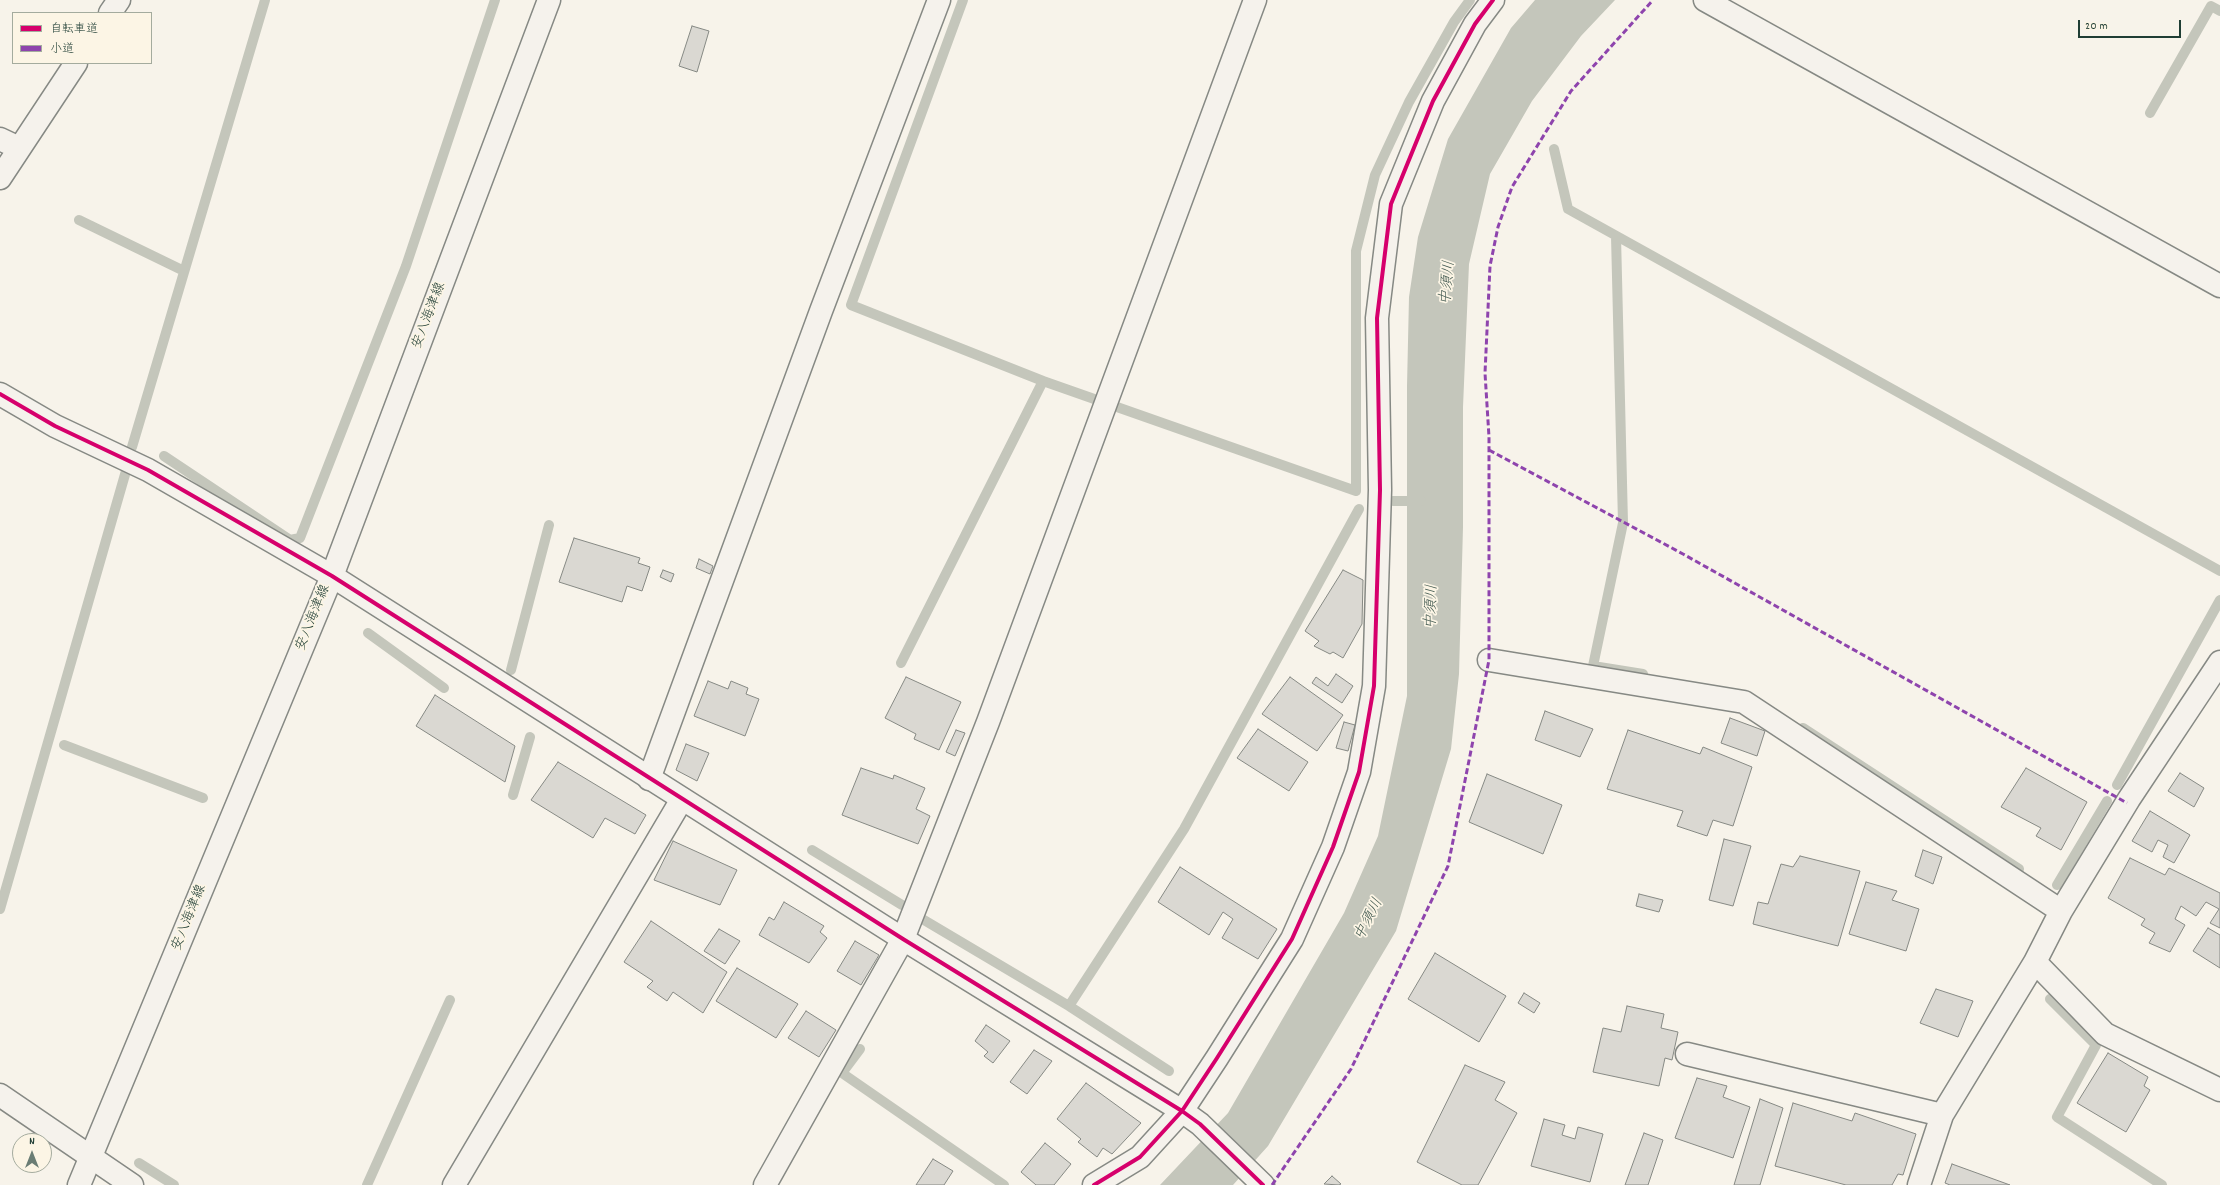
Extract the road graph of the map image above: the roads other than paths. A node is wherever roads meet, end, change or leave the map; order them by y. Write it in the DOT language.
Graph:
graph roads {
  1 [pos="119,0"];
  2 [pos="549,0"];
  3 [pos="939,0"];
  4 [pos="1255,0"];
  5 [pos="1493,0"];
  6 [pos="1705,0"];
  7 [pos="111,12"];
  8 [pos="75,64"];
  9 [pos="9,144"];
  10 [pos="0,178"];
  11 [pos="2220,286"];
  12 [pos="0,394"];
  13 [pos="332,576"];
  14 [pos="1489,660"];
  15 [pos="2219,665"];
  16 [pos="650,779"];
  17 [pos="682,799"];
  18 [pos="2061,911"];
  19 [pos="904,939"];
  20 [pos="2035,962"];
  21 [pos="1687,1054"];
  22 [pos="2220,1090"];
  23 [pos="0,1095"];
  24 [pos="1182,1111"];
  25 [pos="1942,1115"];
  26 [pos="91,1158"];
  27 [pos="1259,1182"];
  28 [pos="79,1185"];
  29 [pos="132,1185"];
  30 [pos="454,1185"];
  31 [pos="765,1185"];
  32 [pos="1094,1185"];
  33 [pos="1919,1185"];
  1 -- 7 [label="street"];
  2 -- 13 [label="street, 安八海津線"];
  3 -- 16 [label="street"];
  4 -- 19 [label="street"];
  5 -- 24 [label="street"];
  6 -- 11 [label="street"];
  8 -- 9 [label="street"];
  9 -- 10 [label="street"];
  12 -- 13 [label="street"];
  13 -- 16 [label="street"];
  13 -- 26 [label="street, 安八海津線"];
  14 -- 18 [label="street"];
  15 -- 18 [label="street"];
  16 -- 17 [label="street"];
  17 -- 19 [label="street"];
  17 -- 30 [label="street"];
  18 -- 20 [label="street"];
  19 -- 24 [label="street"];
  19 -- 31 [label="street"];
  20 -- 22 [label="street"];
  20 -- 25 [label="street"];
  21 -- 25 [label="street"];
  23 -- 26 [label="street"];
  24 -- 27 [label="street"];
  24 -- 32 [label="street"];
  25 -- 33 [label="street"];
  26 -- 28 [label="street, 安八海津線"];
  26 -- 29 [label="street"];
}
